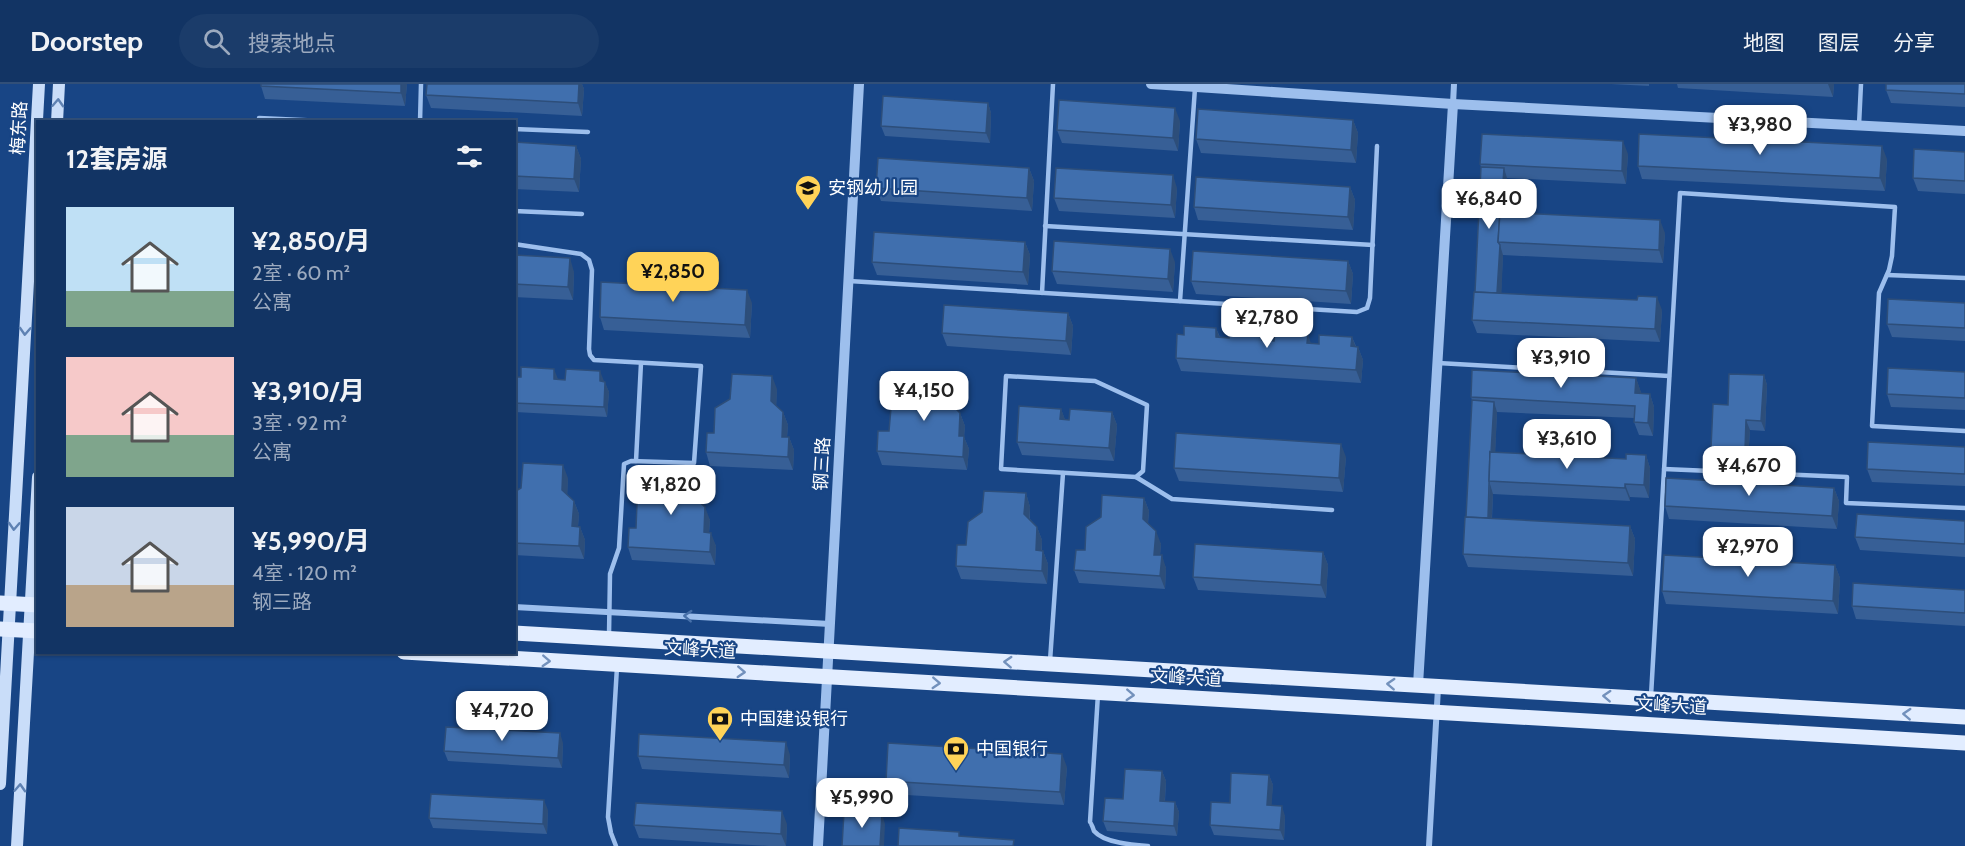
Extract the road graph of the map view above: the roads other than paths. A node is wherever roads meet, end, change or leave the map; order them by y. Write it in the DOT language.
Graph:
graph roads {
  1 [pos="39,84"];
  2 [pos="59,84"];
  3 [pos="421,84"];
  4 [pos="859,84"];
  5 [pos="1053,84"];
  6 [pos="1151,84"];
  7 [pos="1454,84"];
  8 [pos="1861,84"];
  9 [pos="1195,87"];
  10 [pos="1453,104"];
  11 [pos="259,118"];
  12 [pos="37,120"];
  13 [pos="57,120"];
  14 [pos="302,120"];
  15 [pos="420,120"];
  16 [pos="1859,125"];
  17 [pos="516,129"];
  18 [pos="36,130"];
  19 [pos="1965,131"];
  20 [pos="588,132"];
  21 [pos="1377,146"];
  22 [pos="516,211"];
  23 [pos="582,214"];
  24 [pos="1046,226"];
  25 [pos="1185,234"];
  26 [pos="516,244"];
  27 [pos="1372,246"];
  28 [pos="1887,275"];
  29 [pos="1965,278"];
  30 [pos="848,281"];
  31 [pos="1042,293"];
  32 [pos="1180,301"];
  33 [pos="1437,362"];
  34 [pos="641,363"];
  35 [pos="1669,376"];
  36 [pos="1965,431"];
  37 [pos="636,461"];
  38 [pos="1664,469"];
  39 [pos="1063,472"];
  40 [pos="1136,477"];
  41 [pos="1965,508"];
  42 [pos="1332,510"];
  43 [pos="36,545"];
  44 [pos="35,579"];
  45 [pos="5,603"];
  46 [pos="34,605"];
  47 [pos="516,607"];
  48 [pos="609,612"];
  49 [pos="830,624"];
  50 [pos="4,629"];
  51 [pos="33,631"];
  52 [pos="516,633"];
  53 [pos="609,638"];
  54 [pos="828,651"];
  55 [pos="437,654"];
  56 [pos="1050,664"];
  57 [pos="617,665"];
  58 [pos="827,677"];
  59 [pos="1418,685"];
  60 [pos="1438,687"];
  61 [pos="1098,693"];
  62 [pos="1651,699"];
  63 [pos="1436,712"];
  64 [pos="1965,717"];
  65 [pos="1965,743"];
  66 [pos="0,784"];
  67 [pos="17,846"];
  68 [pos="616,846"];
  69 [pos="818,846"];
  70 [pos="1148,846"];
  71 [pos="1429,846"];
  1 -- 12 [label="main road, 梅东路, one-way"];
  13 -- 2 [label="main road, one-way"];
  3 -- 15 [label="lane"];
  4 -- 30 [label="street, 钢三路"];
  5 -- 24 [label="lane"];
  6 -- 9 [label="street"];
  7 -- 10 [label="street"];
  8 -- 16 [label="lane"];
  9 -- 10 [label="street"];
  9 -- 25 [label="lane"];
  10 -- 16 [label="street"];
  10 -- 33 [label="street"];
  11 -- 14 [label="lane"];
  16 -- 19 [label="street"];
  17 -- 20 [label="lane"];
  18 -- 45 [label="main road, 梅东路, one-way"];
  21 -- 27 [label="lane"];
  22 -- 23 [label="lane"];
  24 -- 25 [label="lane"];
  24 -- 31 [label="lane"];
  25 -- 27 [label="lane"];
  25 -- 32 [label="lane"];
  26 -- 34 [label="lane"];
  27 -- 32 [label="lane"];
  28 -- 29 [label="lane"];
  28 -- 35 [label="lane"];
  28 -- 36 [label="lane"];
  30 -- 31 [label="lane"];
  30 -- 49 [label="street, 钢三路"];
  31 -- 32 [label="lane"];
  33 -- 35 [label="lane"];
  33 -- 59 [label="street"];
  34 -- 37 [label="lane"];
  34 -- 37 [label="lane"];
  35 -- 38 [label="lane"];
  37 -- 48 [label="lane"];
  38 -- 41 [label="lane"];
  38 -- 62 [label="lane"];
  39 -- 40 [label="lane"];
  39 -- 40 [label="lane"];
  39 -- 56 [label="lane"];
  40 -- 42 [label="lane"];
  43 -- 44 [label="main road"];
  44 -- 46 [label="main road"];
  45 -- 46 [label="main road"];
  45 -- 50 [label="main road, 梅东路"];
  46 -- 51 [label="main road"];
  47 -- 48 [label="street"];
  49 -- 48 [label="street, one-way"];
  48 -- 53 [label="lane"];
  49 -- 54 [label="street, 钢三路"];
  50 -- 51 [label="main road"];
  50 -- 66 [label="main road, 梅东路"];
  67 -- 51 [label="main road, one-way"];
  52 -- 53 [label="main road, 文峰大道"];
  53 -- 54 [label="main road, 文峰大道"];
  56 -- 54 [label="main road, 文峰大道, one-way"];
  54 -- 58 [label="street, 钢三路"];
  55 -- 57 [label="main road, 文峰大道, one-way"];
  59 -- 56 [label="main road, 文峰大道, one-way"];
  57 -- 58 [label="main road, 文峰大道, one-way"];
  57 -- 68 [label="lane"];
  58 -- 61 [label="main road, 文峰大道, one-way"];
  58 -- 69 [label="street, 钢三路"];
  59 -- 60 [label="main road, 文峰大道"];
  62 -- 60 [label="main road, 文峰大道, one-way"];
  60 -- 63 [label="street"];
  61 -- 63 [label="main road, 文峰大道, one-way"];
  61 -- 70 [label="lane"];
  64 -- 62 [label="main road, 文峰大道, one-way"];
  63 -- 65 [label="main road, 文峰大道"];
  63 -- 71 [label="street"];
}
